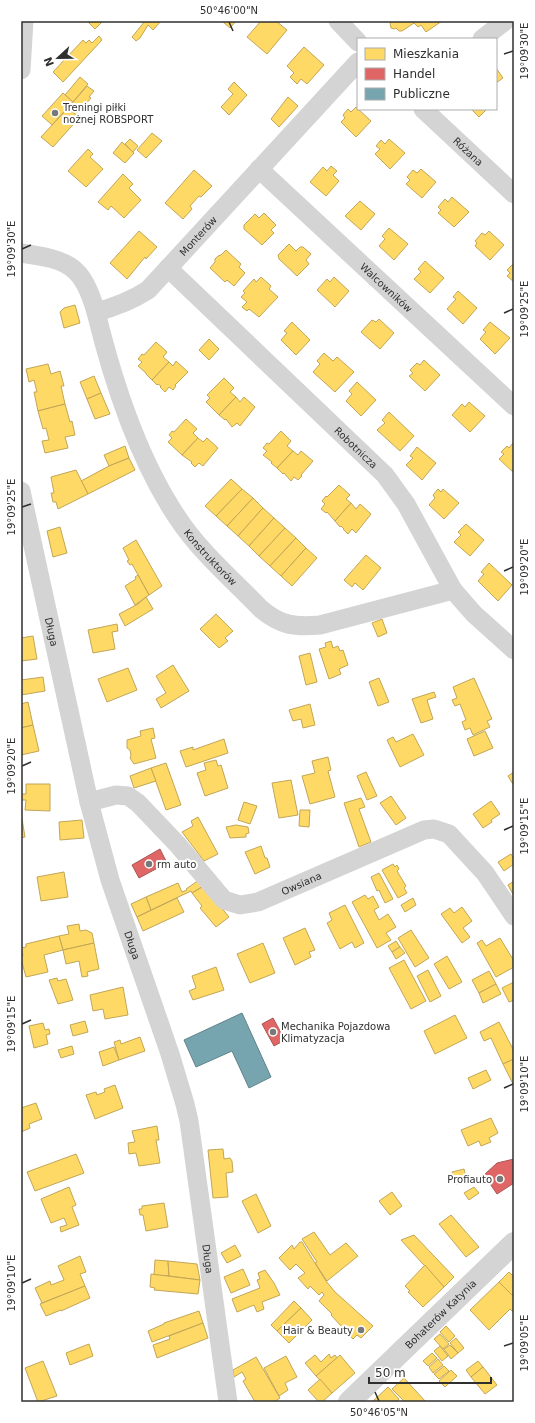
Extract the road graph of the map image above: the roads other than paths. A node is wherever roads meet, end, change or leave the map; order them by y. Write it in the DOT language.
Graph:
graph roads {
  1 [pos="24,21"];
  2 [pos="338,21"];
  3 [pos="505,21"];
  4 [pos="483,38"];
  5 [pos="357,41"];
  6 [pos="357,63"];
  7 [pos="21,70"];
  8 [pos="424,110"];
  9 [pos="259,169"];
  10 [pos="514,194"];
  11 [pos="21,253"];
  12 [pos="168,268"];
  13 [pos="96,312"];
  14 [pos="514,406"];
  15 [pos="21,491"];
  16 [pos="453,590"];
  17 [pos="514,650"];
  18 [pos="89,802"];
  19 [pos="514,916"];
  20 [pos="514,1243"];
  21 [pos="228,1402"];
  22 [pos="349,1402"];
  1 -- 7 [label="street"];
  2 -- 5 [label="street"];
  3 -- 4 [label="street"];
  6 -- 9 [label="street, Monterów"];
  8 -- 10 [label="street, Różana"];
  9 -- 12 [label="street, Monterów"];
  9 -- 14 [label="street, Walcowników"];
  11 -- 13 [label="street"];
  12 -- 13 [label="street, Monterów"];
  12 -- 16 [label="street, Robotnicza"];
  13 -- 16 [label="street, Konstruktorów"];
  15 -- 18 [label="street, Długa"];
  16 -- 17 [label="street, Robotnicza"];
  18 -- 19 [label="street, Owsiana"];
  18 -- 21 [label="street, Długa"];
  20 -- 22 [label="street, Bohaterów Katynia"];
}
